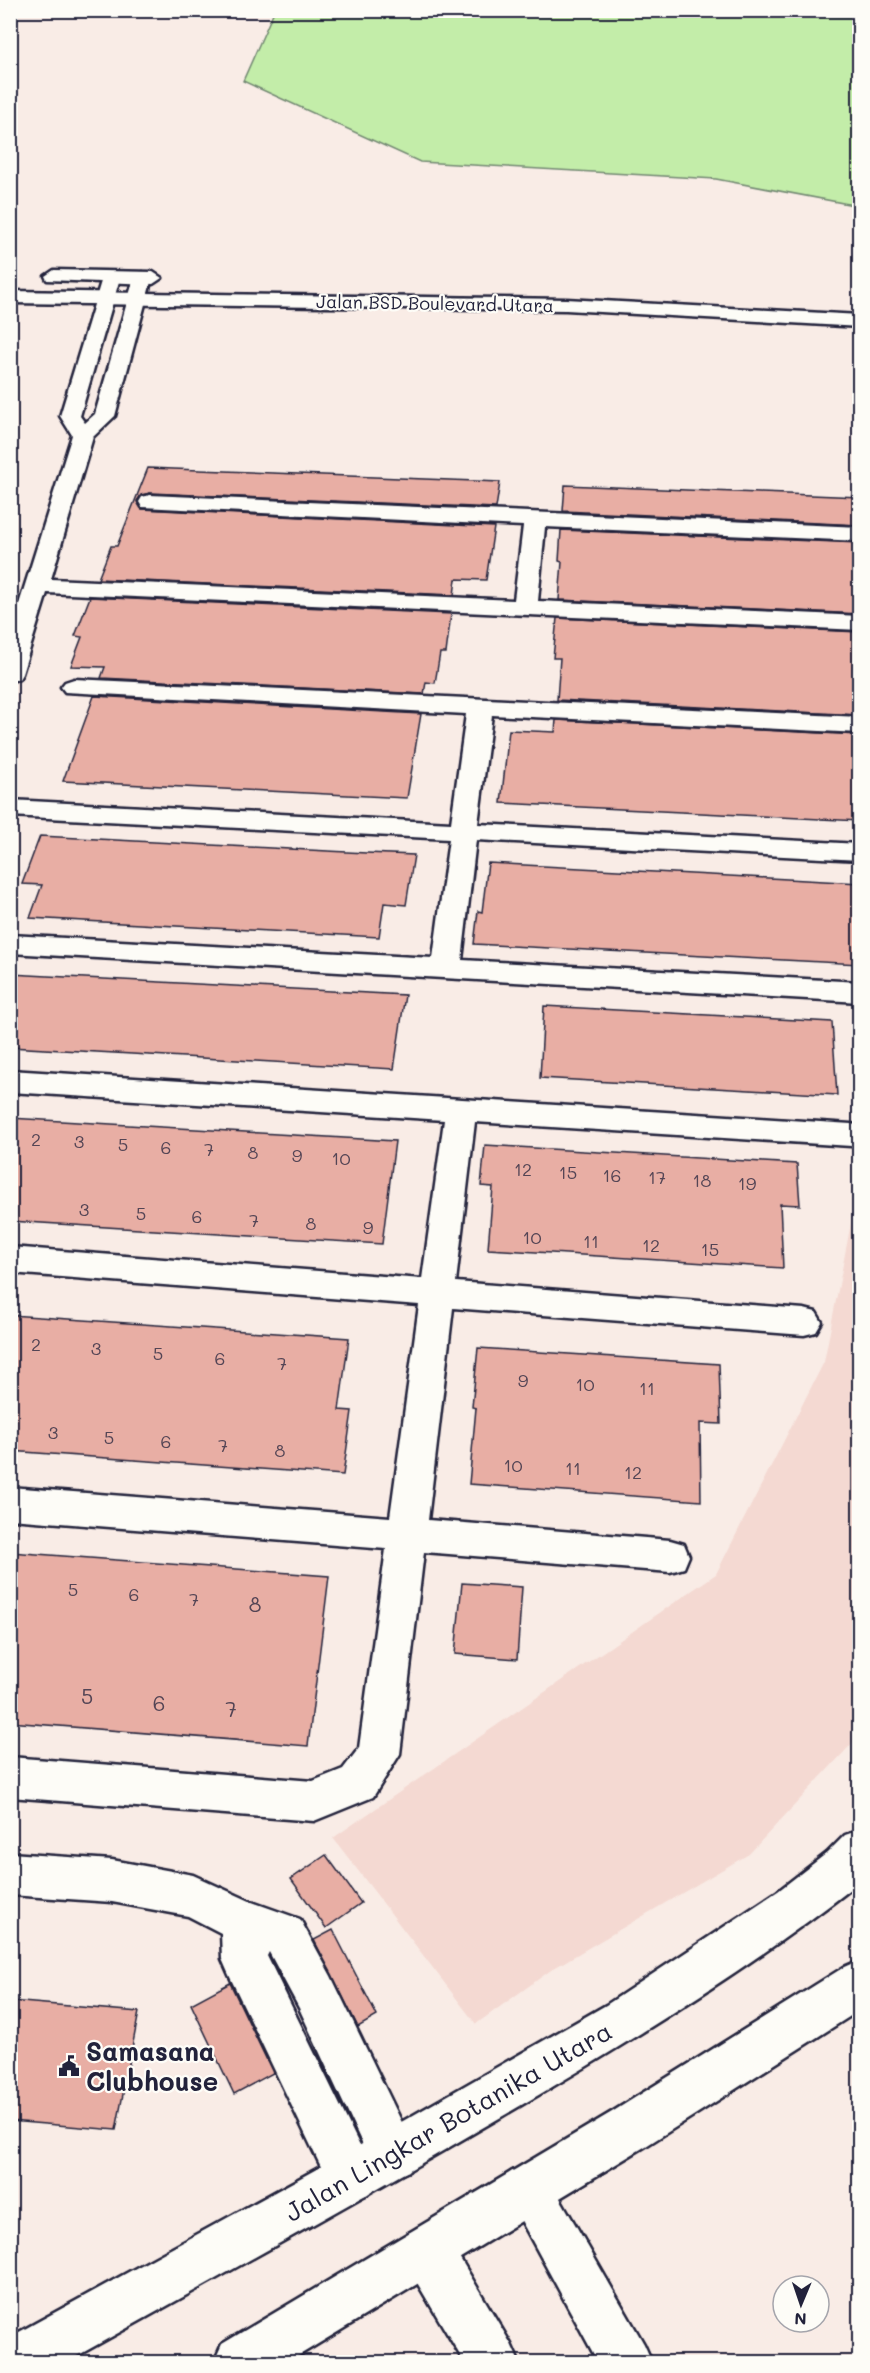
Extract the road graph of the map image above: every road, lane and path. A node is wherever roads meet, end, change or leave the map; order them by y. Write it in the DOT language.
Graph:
graph roads {
  1 [pos="33,276"];
  2 [pos="111,278"];
  3 [pos="143,278"];
  4 [pos="166,278"];
  5 [pos="10,297"];
  6 [pos="105,301"];
  7 [pos="136,301"];
  8 [pos="860,321"];
  9 [pos="79,386"];
  10 [pos="113,386"];
  11 [pos="83,435"];
  12 [pos="150,502"];
  13 [pos="535,519"];
  14 [pos="860,534"];
  15 [pos="36,585"];
  16 [pos="525,608"];
  17 [pos="860,623"];
  18 [pos="10,674"];
  19 [pos="74,687"];
  20 [pos="480,706"];
  21 [pos="860,725"];
  22 [pos="10,808"];
  23 [pos="464,831"];
  24 [pos="860,852"];
  25 [pos="10,944"];
  26 [pos="446,968"];
  27 [pos="860,992"];
  28 [pos="10,1081"];
  29 [pos="461,1110"];
  30 [pos="850,1135"];
  31 [pos="10,1260"];
  32 [pos="437,1295"];
  33 [pos="804,1322"];
  34 [pos="10,1503"];
  35 [pos="405,1535"];
  36 [pos="670,1556"];
  37 [pos="10,1777"];
  38 [pos="860,1850"];
  39 [pos="10,1874"];
  40 [pos="243,1921"];
  41 [pos="860,1983"];
  42 [pos="392,2154"];
  43 [pos="351,2177"];
  44 [pos="528,2189"];
  45 [pos="427,2251"];
  46 [pos="16,2362"];
  47 [pos="240,2362"];
  48 [pos="493,2362"];
  49 [pos="626,2362"];
  1 -- 2 [label="street"];
  2 -- 3 [label="street"];
  2 -- 6 [label="street"];
  3 -- 4 [label="street"];
  3 -- 7 [label="street"];
  5 -- 6 [label="street, Jalan BSD Boulevard Utara"];
  6 -- 7 [label="street, Jalan BSD Boulevard Utara"];
  6 -- 9 [label="street"];
  7 -- 8 [label="street, Jalan BSD Boulevard Utara"];
  7 -- 10 [label="street"];
  9 -- 10 [label="street"];
  9 -- 11 [label="street"];
  10 -- 11 [label="street"];
  11 -- 15 [label="street"];
  12 -- 13 [label="street"];
  13 -- 14 [label="street"];
  13 -- 16 [label="street"];
  15 -- 16 [label="street"];
  15 -- 18 [label="street"];
  16 -- 17 [label="street"];
  19 -- 20 [label="street"];
  20 -- 21 [label="street"];
  20 -- 23 [label="street"];
  22 -- 23 [label="street"];
  23 -- 24 [label="street"];
  23 -- 26 [label="street"];
  25 -- 26 [label="street"];
  26 -- 27 [label="street"];
  28 -- 29 [label="street"];
  29 -- 30 [label="street"];
  29 -- 32 [label="street"];
  31 -- 32 [label="street"];
  32 -- 33 [label="street"];
  32 -- 35 [label="street"];
  34 -- 35 [label="street"];
  35 -- 36 [label="street"];
  35 -- 37 [label="street"];
  38 -- 42 [label="street, Jalan Lingkar Botanika Utara"];
  39 -- 40 [label="street"];
  40 -- 42 [label="street"];
  40 -- 43 [label="street"];
  41 -- 44 [label="street"];
  42 -- 43 [label="street, Jalan Lingkar Botanika Utara"];
  43 -- 46 [label="street, Jalan Lingkar Botanika Utara"];
  44 -- 45 [label="street"];
  44 -- 49 [label="street"];
  45 -- 47 [label="street"];
  45 -- 48 [label="street"];
}
